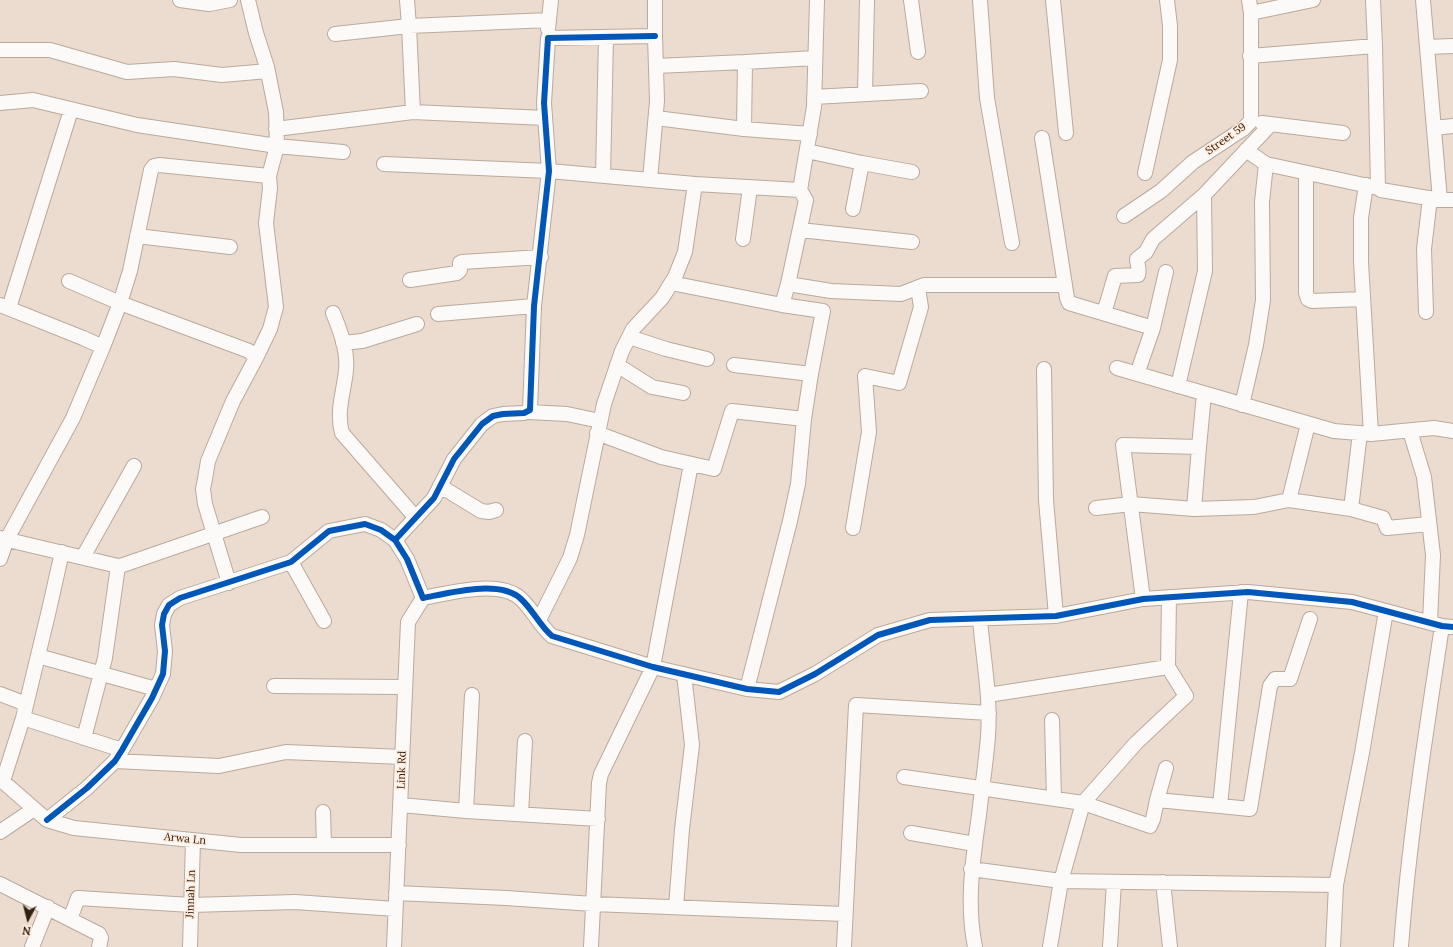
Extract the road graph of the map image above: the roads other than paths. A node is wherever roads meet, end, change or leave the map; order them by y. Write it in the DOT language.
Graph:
graph roads {
  1 [pos="180,0"];
  2 [pos="230,0"];
  3 [pos="248,0"];
  4 [pos="407,0"];
  5 [pos="551,0"];
  6 [pos="655,0"];
  7 [pos="660,0"];
  8 [pos="817,0"];
  9 [pos="867,0"];
  10 [pos="911,0"];
  11 [pos="980,0"];
  12 [pos="1052,0"];
  13 [pos="1167,0"];
  14 [pos="1313,0"];
  15 [pos="1373,0"];
  16 [pos="1423,0"];
  17 [pos="1250,6"];
  18 [pos="549,20"];
  19 [pos="408,26"];
  20 [pos="334,34"];
  21 [pos="654,36"];
  22 [pos="606,37"];
  23 [pos="548,38"];
  24 [pos="1375,46"];
  25 [pos="1453,46"];
  26 [pos="1426,47"];
  27 [pos="0,50"];
  28 [pos="918,52"];
  29 [pos="1250,56"];
  30 [pos="816,58"];
  31 [pos="745,62"];
  32 [pos="656,66"];
  33 [pos="268,71"];
  34 [pos="921,91"];
  35 [pos="864,93"];
  36 [pos="814,97"];
  37 [pos="0,103"];
  38 [pos="71,110"];
  39 [pos="412,112"];
  40 [pos="545,118"];
  41 [pos="656,118"];
  42 [pos="1251,121"];
  43 [pos="1271,124"];
  44 [pos="1453,126"];
  45 [pos="1434,128"];
  46 [pos="276,129"];
  47 [pos="744,129"];
  48 [pos="1066,133"];
  49 [pos="1343,133"];
  50 [pos="810,134"];
  51 [pos="1042,138"];
  52 [pos="277,146"];
  53 [pos="1246,150"];
  54 [pos="807,151"];
  55 [pos="343,152"];
  56 [pos="862,163"];
  57 [pos="384,164"];
  58 [pos="1266,164"];
  59 [pos="549,171"];
  60 [pos="912,172"];
  61 [pos="1306,172"];
  62 [pos="1145,173"];
  63 [pos="269,176"];
  64 [pos="603,176"];
  65 [pos="650,180"];
  66 [pos="695,184"];
  67 [pos="1372,187"];
  68 [pos="750,188"];
  69 [pos="800,190"];
  70 [pos="1204,195"];
  71 [pos="1441,199"];
  72 [pos="853,209"];
  73 [pos="1124,216"];
  74 [pos="800,230"];
  75 [pos="137,236"];
  76 [pos="743,239"];
  77 [pos="912,242"];
  78 [pos="1012,243"];
  79 [pos="230,247"];
  80 [pos="540,257"];
  81 [pos="1166,272"];
  82 [pos="410,280"];
  83 [pos="69,281"];
  84 [pos="671,283"];
  85 [pos="788,284"];
  86 [pos="1065,285"];
  87 [pos="918,288"];
  88 [pos="1363,299"];
  89 [pos="120,303"];
  90 [pos="782,305"];
  91 [pos="534,306"];
  92 [pos="5,307"];
  93 [pos="1426,312"];
  94 [pos="333,313"];
  95 [pos="438,314"];
  96 [pos="1104,314"];
  97 [pos="417,324"];
  98 [pos="1153,328"];
  99 [pos="629,337"];
  100 [pos="343,343"];
  101 [pos="103,347"];
  102 [pos="256,358"];
  103 [pos="707,359"];
  104 [pos="617,365"];
  105 [pos="734,365"];
  106 [pos="1117,368"];
  107 [pos="1044,369"];
  108 [pos="811,374"];
  109 [pos="1137,374"];
  110 [pos="1178,386"];
  111 [pos="683,393"];
  112 [pos="1204,394"];
  113 [pos="1242,405"];
  114 [pos="528,412"];
  115 [pos="804,419"];
  116 [pos="1308,424"];
  117 [pos="599,427"];
  118 [pos="1410,430"];
  119 [pos="1453,431"];
  120 [pos="1365,434"];
  121 [pos="1199,447"];
  122 [pos="692,464"];
  123 [pos="134,466"];
  124 [pos="440,486"];
  125 [pos="1289,500"];
  126 [pos="1131,504"];
  127 [pos="1096,508"];
  128 [pos="1194,509"];
  129 [pos="1351,509"];
  130 [pos="496,510"];
  131 [pos="262,516"];
  132 [pos="416,518"];
  133 [pos="1429,524"];
  134 [pos="853,528"];
  135 [pos="214,534"];
  136 [pos="4,539"];
  137 [pos="395,540"];
  138 [pos="62,552"];
  139 [pos="83,557"];
  140 [pos="0,559"];
  141 [pos="292,562"];
  142 [pos="118,566"];
  143 [pos="230,583"];
  144 [pos="1241,592"];
  145 [pos="1169,597"];
  146 [pos="423,598"];
  147 [pos="1143,600"];
  148 [pos="1386,611"];
  149 [pos="1056,616"];
  150 [pos="980,618"];
  151 [pos="1310,619"];
  152 [pos="539,620"];
  153 [pos="324,621"];
  154 [pos="1442,625"];
  155 [pos="38,656"];
  156 [pos="653,667"];
  157 [pos="1168,668"];
  158 [pos="101,673"];
  159 [pos="684,674"];
  160 [pos="274,686"];
  161 [pos="405,687"];
  162 [pos="156,689"];
  163 [pos="747,689"];
  164 [pos="0,694"];
  165 [pos="472,695"];
  166 [pos="988,696"];
  167 [pos="26,704"];
  168 [pos="989,713"];
  169 [pos="23,718"];
  170 [pos="1052,720"];
  171 [pos="84,738"];
  172 [pos="525,741"];
  173 [pos="119,756"];
  174 [pos="402,758"];
  175 [pos="1166,768"];
  176 [pos="904,777"];
  177 [pos="2,780"];
  178 [pos="982,788"];
  179 [pos="1054,799"];
  180 [pos="1157,800"];
  181 [pos="1083,803"];
  182 [pos="401,805"];
  183 [pos="1220,806"];
  184 [pos="34,809"];
  185 [pos="466,811"];
  186 [pos="323,812"];
  187 [pos="521,814"];
  188 [pos="598,819"];
  189 [pos="47,820"];
  190 [pos="0,832"];
  191 [pos="911,833"];
  192 [pos="194,840"];
  193 [pos="975,844"];
  194 [pos="324,845"];
  195 [pos="399,845"];
  196 [pos="971,869"];
  197 [pos="1061,881"];
  198 [pos="1114,882"];
  199 [pos="1163,882"];
  200 [pos="0,884"];
  201 [pos="1336,885"];
  202 [pos="396,893"];
  203 [pos="593,904"];
  204 [pos="190,905"];
  205 [pos="676,907"];
  206 [pos="48,908"];
  207 [pos="395,909"];
  208 [pos="844,914"];
  209 [pos="70,919"];
  210 [pos="32,947"];
  211 [pos="99,947"];
  212 [pos="190,947"];
  213 [pos="394,947"];
  214 [pos="591,947"];
  215 [pos="844,947"];
  216 [pos="975,947"];
  217 [pos="1050,947"];
  218 [pos="1110,947"];
  219 [pos="1170,947"];
  220 [pos="1333,947"];
  221 [pos="1401,947"];
  1 -- 2 [label="street"];
  3 -- 33 [label="street"];
  4 -- 19 [label="street"];
  5 -- 18 [label="street"];
  6 -- 7 [label="street"];
  6 -- 21 [label="street"];
  8 -- 30 [label="street"];
  9 -- 35 [label="street"];
  10 -- 28 [label="street"];
  11 -- 78 [label="street"];
  12 -- 48 [label="street"];
  13 -- 62 [label="street"];
  14 -- 17 [label="street"];
  15 -- 24 [label="street"];
  16 -- 26 [label="street"];
  17 -- 29 [label="street, Street 59"];
  18 -- 19 [label="street"];
  18 -- 23 [label="street"];
  19 -- 20 [label="street"];
  19 -- 39 [label="street"];
  21 -- 22 [label="street"];
  21 -- 32 [label="street"];
  22 -- 23 [label="street"];
  22 -- 64 [label="street"];
  23 -- 40 [label="street"];
  24 -- 29 [label="street"];
  24 -- 67 [label="street"];
  25 -- 26 [label="street"];
  26 -- 45 [label="street"];
  27 -- 33 [label="street"];
  29 -- 42 [label="street, Street 59"];
  30 -- 31 [label="street"];
  30 -- 36 [label="street"];
  31 -- 32 [label="street"];
  31 -- 47 [label="street"];
  32 -- 41 [label="street"];
  33 -- 46 [label="street"];
  34 -- 35 [label="street"];
  35 -- 36 [label="street"];
  36 -- 50 [label="street"];
  37 -- 38 [label="street"];
  38 -- 52 [label="street"];
  38 -- 92 [label="street"];
  39 -- 40 [label="street"];
  39 -- 46 [label="street"];
  40 -- 59 [label="street"];
  41 -- 47 [label="street"];
  41 -- 65 [label="street"];
  42 -- 43 [label="street"];
  42 -- 73 [label="street, Street 59"];
  43 -- 49 [label="street"];
  43 -- 53 [label="street"];
  44 -- 45 [label="street"];
  45 -- 71 [label="street"];
  46 -- 52 [label="street"];
  47 -- 50 [label="street"];
  50 -- 54 [label="street"];
  51 -- 86 [label="street"];
  52 -- 55 [label="street"];
  52 -- 63 [label="street"];
  53 -- 58 [label="street"];
  53 -- 70 [label="street"];
  54 -- 56 [label="street"];
  54 -- 69 [label="street"];
  56 -- 60 [label="street"];
  56 -- 72 [label="street"];
  57 -- 59 [label="street"];
  58 -- 61 [label="street"];
  58 -- 113 [label="street"];
  59 -- 64 [label="street"];
  59 -- 80 [label="street"];
  61 -- 67 [label="street"];
  61 -- 88 [label="street"];
  63 -- 75 [label="street"];
  63 -- 102 [label="street"];
  64 -- 65 [label="street"];
  65 -- 66 [label="street"];
  66 -- 68 [label="street"];
  66 -- 84 [label="street"];
  67 -- 71 [label="street"];
  67 -- 88 [label="street"];
  68 -- 69 [label="street"];
  68 -- 76 [label="street"];
  69 -- 74 [label="street"];
  70 -- 96 [label="street"];
  70 -- 110 [label="street"];
  71 -- 93 [label="street"];
  74 -- 77 [label="street"];
  74 -- 85 [label="street"];
  75 -- 79 [label="street"];
  75 -- 89 [label="street"];
  80 -- 82 [label="street"];
  80 -- 91 [label="street"];
  81 -- 98 [label="street"];
  83 -- 89 [label="street"];
  84 -- 90 [label="street"];
  84 -- 99 [label="street"];
  85 -- 87 [label="street"];
  85 -- 90 [label="street"];
  86 -- 87 [label="street"];
  86 -- 96 [label="street"];
  87 -- 134 [label="street"];
  88 -- 120 [label="street"];
  89 -- 101 [label="street"];
  89 -- 102 [label="street"];
  90 -- 108 [label="street"];
  91 -- 95 [label="street"];
  91 -- 114 [label="street"];
  92 -- 101 [label="street"];
  94 -- 100 [label="street"];
  96 -- 98 [label="street"];
  97 -- 100 [label="street"];
  98 -- 109 [label="street"];
  99 -- 103 [label="street"];
  99 -- 104 [label="street"];
  100 -- 132 [label="street"];
  101 -- 136 [label="street"];
  102 -- 135 [label="street"];
  104 -- 111 [label="street"];
  104 -- 117 [label="street"];
  105 -- 108 [label="street"];
  106 -- 109 [label="street"];
  107 -- 149 [label="street"];
  108 -- 115 [label="street"];
  109 -- 110 [label="street"];
  110 -- 112 [label="street"];
  112 -- 113 [label="street"];
  112 -- 121 [label="street"];
  113 -- 116 [label="street"];
  114 -- 117 [label="street"];
  114 -- 124 [label="street"];
  115 -- 122 [label="street"];
  115 -- 163 [label="street"];
  116 -- 120 [label="street"];
  116 -- 125 [label="street"];
  117 -- 122 [label="street"];
  117 -- 152 [label="street"];
  118 -- 119 [label="street"];
  118 -- 120 [label="street"];
  118 -- 133 [label="street"];
  120 -- 129 [label="street"];
  121 -- 126 [label="street"];
  121 -- 128 [label="street"];
  122 -- 156 [label="street"];
  123 -- 139 [label="street"];
  124 -- 130 [label="street"];
  124 -- 132 [label="street"];
  125 -- 128 [label="street"];
  125 -- 129 [label="street"];
  126 -- 127 [label="street"];
  126 -- 128 [label="street"];
  126 -- 147 [label="street"];
  129 -- 133 [label="street"];
  131 -- 135 [label="street"];
  132 -- 137 [label="street"];
  133 -- 154 [label="street"];
  135 -- 142 [label="street"];
  135 -- 143 [label="street"];
  136 -- 138 [label="street"];
  136 -- 140 [label="street"];
  137 -- 141 [label="street"];
  137 -- 146 [label="street"];
  138 -- 139 [label="street"];
  138 -- 155 [label="street"];
  139 -- 142 [label="street"];
  141 -- 143 [label="street"];
  141 -- 153 [label="street"];
  142 -- 158 [label="street"];
  143 -- 162 [label="street"];
  144 -- 145 [label="street"];
  144 -- 148 [label="street"];
  144 -- 183 [label="street"];
  145 -- 147 [label="street"];
  145 -- 157 [label="street"];
  146 -- 152 [label="street"];
  146 -- 161 [label="street, Link Rd"];
  147 -- 149 [label="street"];
  148 -- 154 [label="street"];
  148 -- 201 [label="street"];
  149 -- 150 [label="street"];
  150 -- 163 [label="street"];
  150 -- 166 [label="street"];
  151 -- 183 [label="street"];
  152 -- 156 [label="street"];
  154 -- 221 [label="street"];
  155 -- 158 [label="street"];
  155 -- 167 [label="street"];
  156 -- 159 [label="street"];
  156 -- 188 [label="street"];
  157 -- 166 [label="street"];
  157 -- 181 [label="street"];
  158 -- 162 [label="street"];
  158 -- 171 [label="street"];
  159 -- 163 [label="street"];
  159 -- 205 [label="street"];
  160 -- 161 [label="street"];
  161 -- 174 [label="street, Link Rd"];
  162 -- 173 [label="street"];
  164 -- 167 [label="street"];
  165 -- 185 [label="street"];
  166 -- 168 [label="street"];
  167 -- 169 [label="street"];
  168 -- 178 [label="street"];
  168 -- 208 [label="street"];
  169 -- 171 [label="street"];
  169 -- 177 [label="street"];
  170 -- 179 [label="street"];
  171 -- 173 [label="street"];
  172 -- 187 [label="street"];
  173 -- 174 [label="street"];
  173 -- 189 [label="street"];
  174 -- 182 [label="street, Link Rd"];
  175 -- 180 [label="street"];
  176 -- 178 [label="street"];
  177 -- 184 [label="street"];
  178 -- 179 [label="street"];
  178 -- 193 [label="street"];
  179 -- 181 [label="street"];
  180 -- 181 [label="street"];
  180 -- 183 [label="street"];
  181 -- 197 [label="street"];
  182 -- 185 [label="street"];
  182 -- 195 [label="street, Link Rd"];
  184 -- 189 [label="street"];
  184 -- 190 [label="street"];
  185 -- 187 [label="street"];
  186 -- 194 [label="street"];
  187 -- 188 [label="street"];
  188 -- 203 [label="street"];
  189 -- 192 [label="street, Arwa Ln"];
  191 -- 193 [label="street"];
  192 -- 194 [label="street, Arwa Ln"];
  192 -- 204 [label="street, Jinnah Ln"];
  193 -- 196 [label="street"];
  194 -- 195 [label="street, Arwa Ln"];
  195 -- 202 [label="street, Link Rd"];
  196 -- 197 [label="street"];
  196 -- 216 [label="street"];
  197 -- 198 [label="street"];
  197 -- 217 [label="street"];
  198 -- 199 [label="street"];
  198 -- 218 [label="street"];
  199 -- 201 [label="street"];
  199 -- 219 [label="street"];
  200 -- 206 [label="street"];
  201 -- 220 [label="street"];
  202 -- 203 [label="street"];
  202 -- 207 [label="street, Link Rd"];
  203 -- 205 [label="street"];
  203 -- 214 [label="street"];
  204 -- 207 [label="street"];
  204 -- 209 [label="street"];
  204 -- 212 [label="street, Jinnah Ln"];
  205 -- 208 [label="street"];
  206 -- 209 [label="street"];
  206 -- 210 [label="street"];
  207 -- 213 [label="street, Link Rd"];
  208 -- 215 [label="street"];
  209 -- 211 [label="street"];
}
